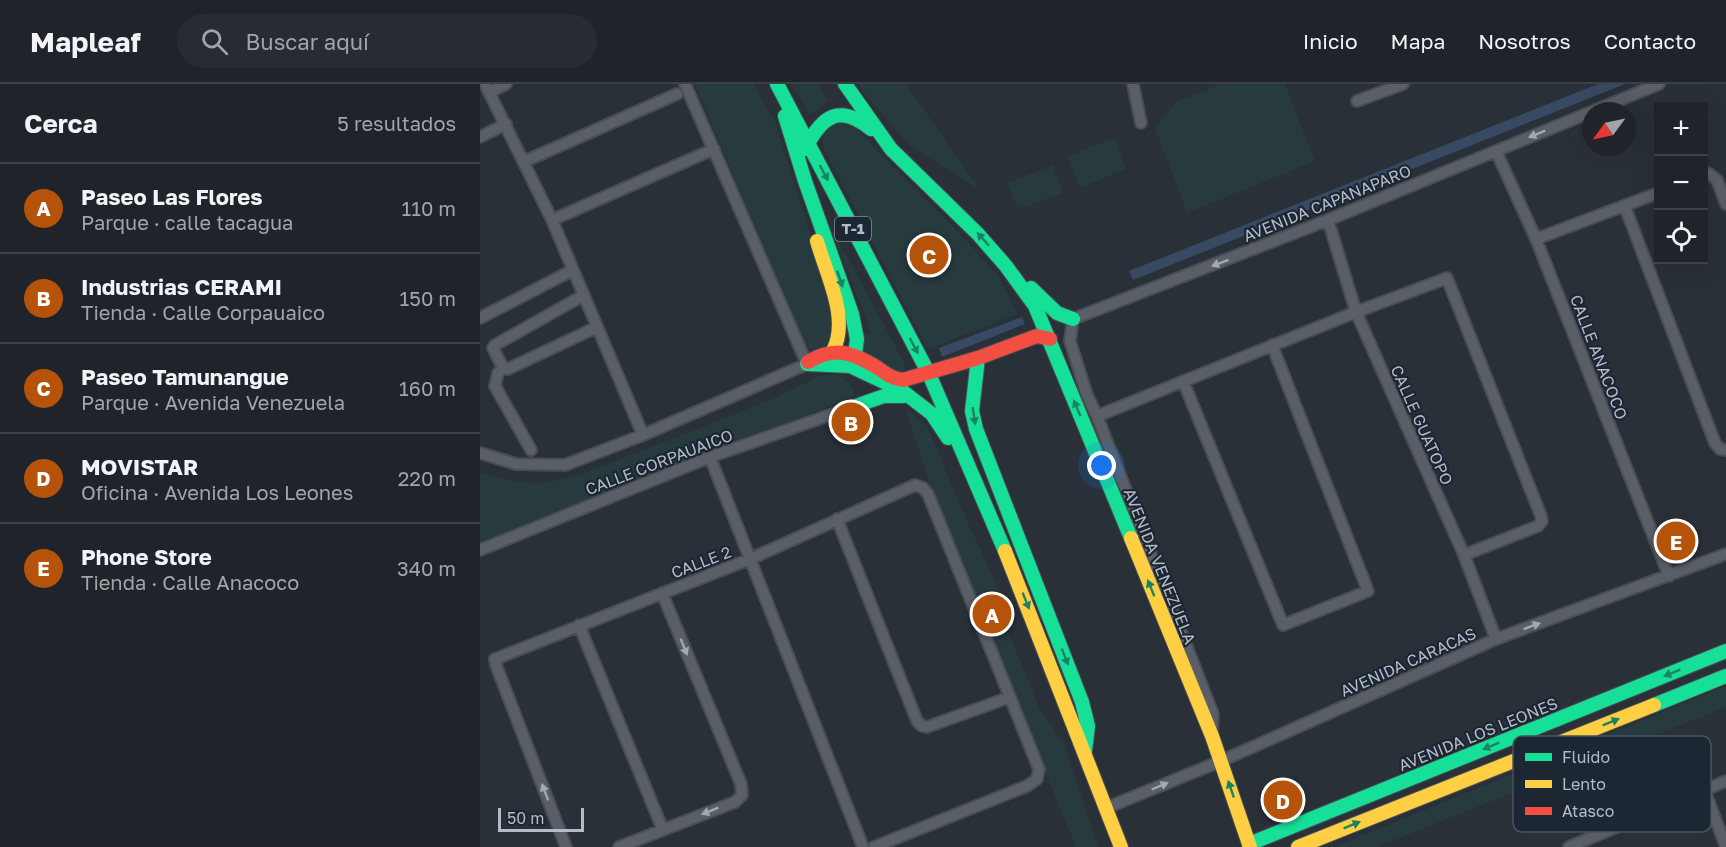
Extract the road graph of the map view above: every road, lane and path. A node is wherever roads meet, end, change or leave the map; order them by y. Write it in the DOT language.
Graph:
graph roads {
  1 [pos="506,84"];
  2 [pos="685,84"];
  3 [pos="775,84"];
  4 [pos="845,84"];
  5 [pos="1133,84"];
  6 [pos="1403,84"];
  7 [pos="1659,84"];
  8 [pos="488,88"];
  9 [pos="677,94"];
  10 [pos="1357,101"];
  11 [pos="1614,102"];
  12 [pos="1582,115"];
  13 [pos="1142,123"];
  14 [pos="506,124"];
  15 [pos="480,137"];
  16 [pos="808,142"];
  17 [pos="714,149"];
  18 [pos="891,149"];
  19 [pos="1496,151"];
  20 [pos="799,161"];
  21 [pos="523,162"];
  22 [pos="1708,173"];
  23 [pos="805,181"];
  24 [pos="1654,195"];
  25 [pos="1726,204"];
  26 [pos="1625,207"];
  27 [pos="552,220"];
  28 [pos="1328,220"];
  29 [pos="1536,239"];
  30 [pos="1006,266"];
  31 [pos="573,270"];
  32 [pos="584,295"];
  33 [pos="1356,312"];
  34 [pos="480,318"];
  35 [pos="1073,319"];
  36 [pos="597,327"];
  37 [pos="1050,339"];
  38 [pos="1272,345"];
  39 [pos="833,351"];
  40 [pos="855,354"];
  41 [pos="978,358"];
  42 [pos="807,364"];
  43 [pos="503,368"];
  44 [pos="929,374"];
  45 [pos="1183,381"];
  46 [pos="913,400"];
  47 [pos="850,408"];
  48 [pos="1097,416"];
  49 [pos="643,435"];
  50 [pos="531,450"];
  51 [pos="1726,450"];
  52 [pos="480,453"];
  53 [pos="710,457"];
  54 [pos="837,519"];
  55 [pos="480,550"];
  56 [pos="1726,554"];
  57 [pos="1464,555"];
  58 [pos="750,559"];
  59 [pos="1011,565"];
  60 [pos="1668,576"];
  61 [pos="662,593"];
  62 [pos="579,625"];
  63 [pos="1496,639"];
  64 [pos="1726,651"];
  65 [pos="1726,676"];
  66 [pos="1010,697"];
  67 [pos="1212,736"];
  68 [pos="1517,736"];
  69 [pos="1576,736"];
  70 [pos="1513,738"];
  71 [pos="1085,751"];
  72 [pos="1221,761"];
  73 [pos="1513,761"];
  74 [pos="1726,781"];
  75 [pos="1711,786"];
  76 [pos="1711,807"];
  77 [pos="1106,808"];
  78 [pos="663,830"];
  79 [pos="1604,832"];
  80 [pos="1247,846"];
  81 [pos="566,847"];
  82 [pos="619,847"];
  83 [pos="863,847"];
  84 [pos="874,847"];
  85 [pos="1121,847"];
  86 [pos="1298,847"];
  87 [pos="1569,847"];
  88 [pos="1726,847"];
  1 -- 8 [label="street"];
  2 -- 17 [label="street"];
  3 -- 16 [label="main road, T-1"];
  3 -- 20 [label="main road"];
  4 -- 18 [label="main road, AVENIDA VENEZUELA"];
  5 -- 13 [label="street"];
  6 -- 10 [label="street"];
  7 -- 11 [label="street, AVENIDA CAPANAPARO"];
  8 -- 14 [label="street"];
  9 -- 21 [label="street"];
  12 -- 19 [label="street, AVENIDA CAPANAPARO, one-way"];
  14 -- 15 [label="street"];
  14 -- 21 [label="street"];
  16 -- 18 [label="main road"];
  16 -- 20 [label="main road"];
  16 -- 44 [label="main road, T-1, one-way"];
  17 -- 27 [label="street"];
  17 -- 42 [label="street"];
  30 -- 18 [label="main road, AVENIDA VENEZUELA, one-way"];
  19 -- 28 [label="street, AVENIDA CAPANAPARO"];
  19 -- 29 [label="street, CALLE ANACOCO"];
  20 -- 23 [label="main road"];
  21 -- 27 [label="street"];
  22 -- 25 [label="street"];
  23 -- 39 [label="main road"];
  23 -- 40 [label="main road, one-way"];
  24 -- 26 [label="street"];
  26 -- 29 [label="street"];
  26 -- 51 [label="street"];
  27 -- 31 [label="street"];
  28 -- 33 [label="street, CALLE GUATOPO"];
  28 -- 35 [label="street, AVENIDA CAPANAPARO, one-way"];
  29 -- 60 [label="street, CALLE ANACOCO"];
  30 -- 35 [label="main road"];
  30 -- 37 [label="main road, AVENIDA VENEZUELA"];
  31 -- 32 [label="street"];
  31 -- 34 [label="street"];
  32 -- 36 [label="street"];
  32 -- 43 [label="street"];
  33 -- 38 [label="street"];
  33 -- 57 [label="street, CALLE GUATOPO"];
  33 -- 57 [label="street"];
  35 -- 48 [label="street"];
  36 -- 43 [label="street"];
  36 -- 49 [label="street"];
  37 -- 41 [label="main road"];
  67 -- 37 [label="main road, AVENIDA VENEZUELA, one-way"];
  38 -- 45 [label="street"];
  38 -- 45 [label="street"];
  39 -- 40 [label="main road"];
  39 -- 42 [label="main road"];
  40 -- 44 [label="main road"];
  41 -- 44 [label="main road"];
  41 -- 71 [label="main road, one-way"];
  42 -- 46 [label="main road"];
  42 -- 49 [label="street"];
  43 -- 50 [label="street"];
  44 -- 59 [label="main road, T-1"];
  45 -- 48 [label="street"];
  46 -- 47 [label="main road"];
  46 -- 59 [label="main road"];
  47 -- 53 [label="street, CALLE CORPAUAICO"];
  48 -- 67 [label="street"];
  49 -- 52 [label="street"];
  53 -- 55 [label="street, CALLE CORPAUAICO"];
  53 -- 58 [label="street"];
  54 -- 58 [label="street, CALLE 2"];
  54 -- 66 [label="street"];
  54 -- 66 [label="street, CALLE 2"];
  56 -- 60 [label="street, AVENIDA CARACAS"];
  57 -- 63 [label="street, CALLE GUATOPO"];
  58 -- 61 [label="street, CALLE 2"];
  58 -- 83 [label="street"];
  59 -- 71 [label="main road, T-1, one-way"];
  63 -- 60 [label="street, AVENIDA CARACAS, one-way"];
  61 -- 62 [label="street, CALLE 2"];
  61 -- 78 [label="street, one-way"];
  62 -- 78 [label="street"];
  81 -- 62 [label="street, CALLE 2, one-way"];
  63 -- 72 [label="street, AVENIDA CARACAS"];
  64 -- 68 [label="main road, AVENIDA LOS LEONES, one-way"];
  69 -- 65 [label="main road, one-way"];
  66 -- 84 [label="street"];
  67 -- 72 [label="main road, AVENIDA VENEZUELA"];
  70 -- 80 [label="main road, AVENIDA LOS LEONES, one-way"];
  71 -- 77 [label="main road, T-1"];
  77 -- 72 [label="street, AVENIDA CARACAS, one-way"];
  80 -- 72 [label="main road, AVENIDA VENEZUELA, one-way"];
  86 -- 73 [label="main road, one-way"];
  74 -- 75 [label="street"];
  76 -- 88 [label="street"];
  77 -- 85 [label="main road, T-1"];
  78 -- 82 [label="street"];
  79 -- 87 [label="street"];
}
